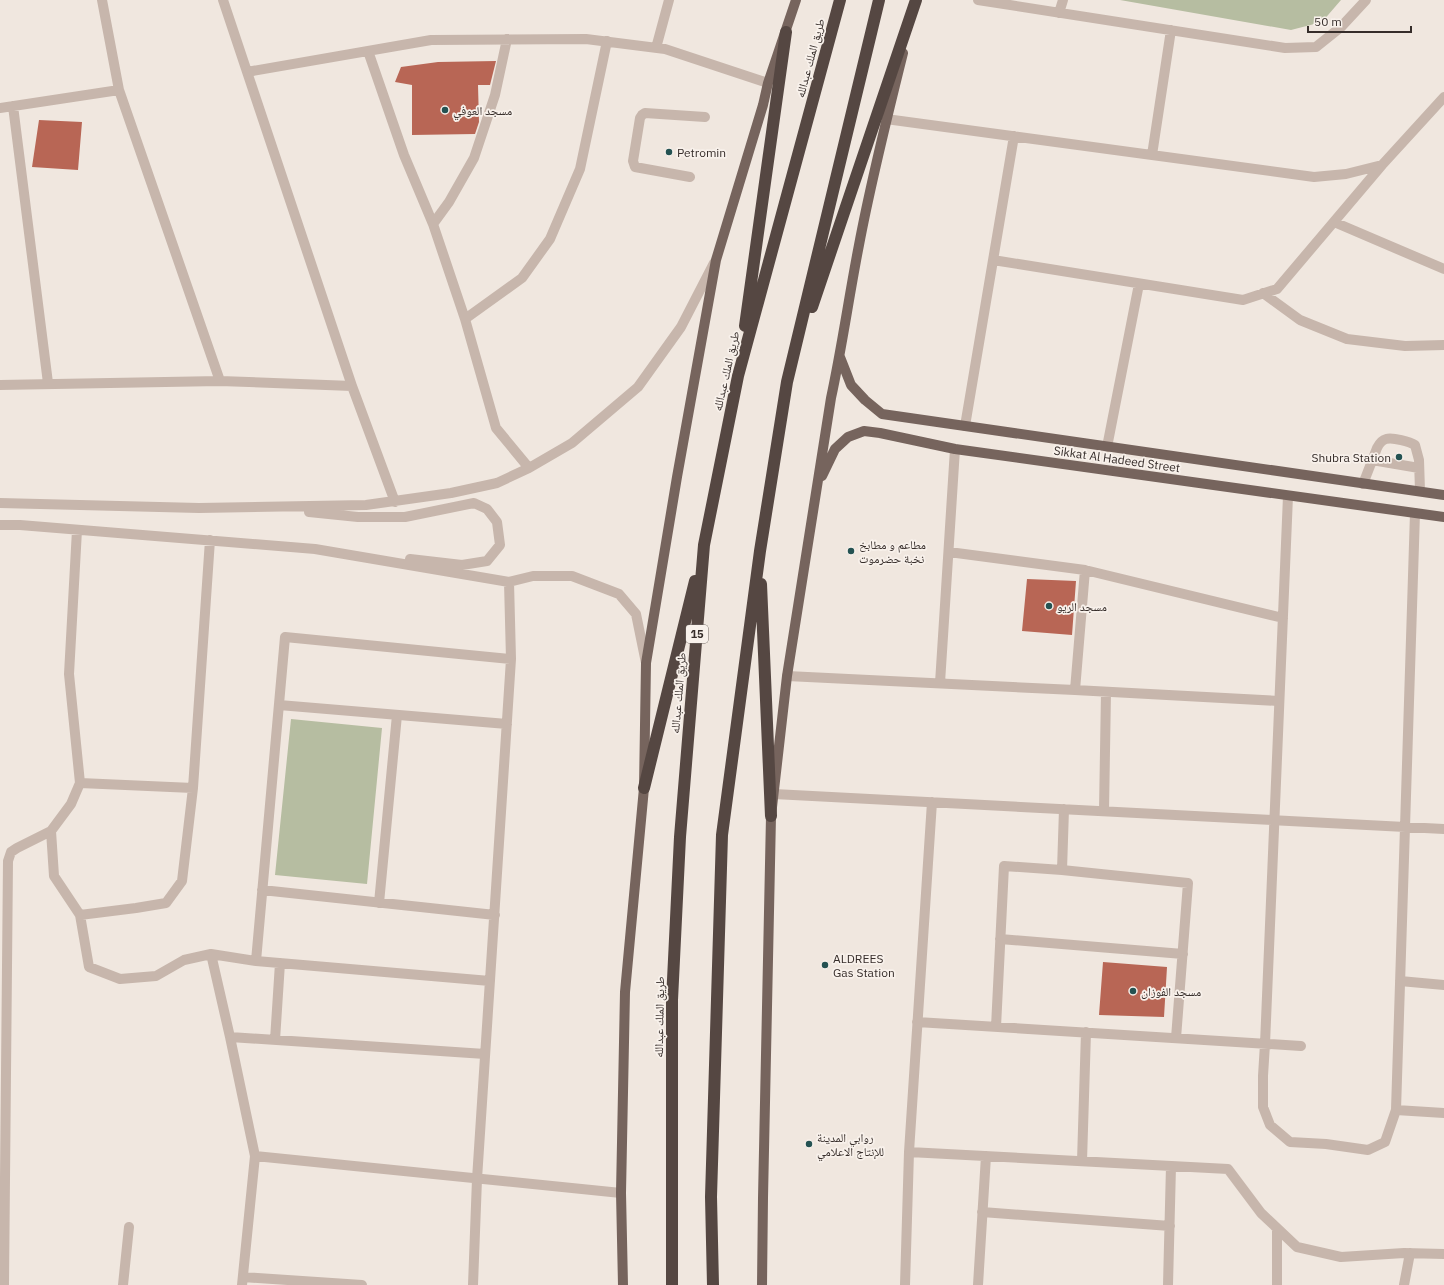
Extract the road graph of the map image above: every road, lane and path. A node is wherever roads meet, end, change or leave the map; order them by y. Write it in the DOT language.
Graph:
graph roads {
  1 [pos="102,0"];
  2 [pos="223,0"];
  3 [pos="669,0"];
  4 [pos="796,0"];
  5 [pos="840,0"];
  6 [pos="879,0"];
  7 [pos="917,0"];
  8 [pos="978,0"];
  9 [pos="1064,0"];
  10 [pos="1366,0"];
  11 [pos="1059,13"];
  12 [pos="1171,30"];
  13 [pos="786,32"];
  14 [pos="507,39"];
  15 [pos="607,41"];
  16 [pos="656,48"];
  17 [pos="368,51"];
  18 [pos="247,72"];
  19 [pos="768,83"];
  20 [pos="119,90"];
  21 [pos="1444,97"];
  22 [pos="13,106"];
  23 [pos="0,108"];
  24 [pos="705,117"];
  25 [pos="886,119"];
  26 [pos="1014,136"];
  27 [pos="1152,154"];
  28 [pos="1382,165"];
  29 [pos="690,177"];
  30 [pos="1334,222"];
  31 [pos="433,224"];
  32 [pos="716,260"];
  33 [pos="993,260"];
  34 [pos="1444,269"];
  35 [pos="1139,284"];
  36 [pos="1263,293"];
  37 [pos="465,319"];
  38 [pos="1444,345"];
  39 [pos="840,357"];
  40 [pos="738,376"];
  41 [pos="220,381"];
  42 [pos="787,382"];
  43 [pos="48,383"];
  44 [pos="0,385"];
  45 [pos="352,386"];
  46 [pos="882,414"];
  47 [pos="965,426"];
  48 [pos="880,433"];
  49 [pos="1107,447"];
  50 [pos="955,449"];
  51 [pos="1372,460"];
  52 [pos="529,468"];
  53 [pos="1419,468"];
  54 [pos="1363,484"];
  55 [pos="817,487"];
  56 [pos="1420,491"];
  57 [pos="1444,495"];
  58 [pos="1288,496"];
  59 [pos="395,502"];
  60 [pos="0,503"];
  61 [pos="260,508"];
  62 [pos="1415,513"];
  63 [pos="1444,517"];
  64 [pos="0,525"];
  65 [pos="20,525"];
  66 [pos="0,529"];
  67 [pos="77,530"];
  68 [pos="210,540"];
  69 [pos="704,545"];
  70 [pos="315,549"];
  71 [pos="760,552"];
  72 [pos="949,552"];
  73 [pos="1085,570"];
  74 [pos="509,582"];
  75 [pos="1283,618"];
  76 [pos="511,659"];
  77 [pos="646,663"];
  78 [pos="787,676"];
  79 [pos="940,684"];
  80 [pos="1075,690"];
  81 [pos="1106,692"];
  82 [pos="1279,701"];
  83 [pos="278,705"];
  84 [pos="397,715"];
  85 [pos="507,724"];
  86 [pos="80,783"];
  87 [pos="193,788"];
  88 [pos="644,788"];
  89 [pos="774,794"];
  90 [pos="932,802"];
  91 [pos="1064,809"];
  92 [pos="1104,811"];
  93 [pos="771,816"];
  94 [pos="1274,820"];
  95 [pos="1405,827"];
  96 [pos="1444,829"];
  97 [pos="50,831"];
  98 [pos="1062,870"];
  99 [pos="262,890"];
  100 [pos="379,903"];
  101 [pos="80,915"];
  102 [pos="495,915"];
  103 [pos="1000,939"];
  104 [pos="211,954"];
  105 [pos="1182,954"];
  106 [pos="256,961"];
  107 [pos="280,963"];
  108 [pos="490,981"];
  109 [pos="1400,981"];
  110 [pos="1444,985"];
  111 [pos="917,1022"];
  112 [pos="996,1027"];
  113 [pos="1086,1032"];
  114 [pos="230,1037"];
  115 [pos="1176,1038"];
  116 [pos="275,1040"];
  117 [pos="1265,1044"];
  118 [pos="1302,1046"];
  119 [pos="485,1054"];
  120 [pos="1396,1110"];
  121 [pos="1444,1113"];
  122 [pos="909,1152"];
  123 [pos="255,1156"];
  124 [pos="986,1156"];
  125 [pos="1082,1161"];
  126 [pos="1171,1166"];
  127 [pos="477,1178"];
  128 [pos="622,1193"];
  129 [pos="982,1212"];
  130 [pos="1170,1226"];
  131 [pos="129,1227"];
  132 [pos="1277,1228"];
  133 [pos="1410,1253"];
  134 [pos="1444,1254"];
  135 [pos="242,1281"];
  136 [pos="4,1285"];
  137 [pos="123,1285"];
  138 [pos="362,1285"];
  139 [pos="473,1285"];
  140 [pos="622,1285"];
  141 [pos="672,1285"];
  142 [pos="713,1285"];
  143 [pos="762,1285"];
  144 [pos="905,1285"];
  145 [pos="978,1285"];
  146 [pos="1168,1285"];
  147 [pos="1277,1285"];
  148 [pos="1404,1285"];
  1 -- 20 [label="street"];
  2 -- 18 [label="street"];
  3 -- 16 [label="street"];
  4 -- 13 [label="main road"];
  5 -- 40 [label="highway, طريق الملك عبدالله / 15"];
  6 -- 42 [label="highway"];
  7 -- 25 [label="main road"];
  7 -- 42 [label="highway"];
  8 -- 11 [label="street"];
  9 -- 11 [label="street"];
  10 -- 12 [label="street"];
  11 -- 12 [label="street"];
  12 -- 27 [label="street"];
  13 -- 19 [label="main road"];
  13 -- 40 [label="highway"];
  14 -- 15 [label="street"];
  14 -- 17 [label="street"];
  14 -- 31 [label="street"];
  15 -- 16 [label="street"];
  15 -- 37 [label="street"];
  16 -- 19 [label="street"];
  17 -- 18 [label="street"];
  17 -- 31 [label="street"];
  18 -- 45 [label="street"];
  19 -- 32 [label="main road"];
  20 -- 22 [label="street"];
  20 -- 41 [label="street"];
  21 -- 28 [label="street"];
  22 -- 23 [label="street"];
  22 -- 43 [label="street"];
  24 -- 29 [label="street"];
  25 -- 26 [label="street"];
  25 -- 39 [label="main road"];
  26 -- 27 [label="street"];
  26 -- 33 [label="street"];
  27 -- 28 [label="street"];
  28 -- 30 [label="street"];
  30 -- 34 [label="street"];
  30 -- 36 [label="street"];
  31 -- 37 [label="street"];
  32 -- 52 [label="street"];
  32 -- 77 [label="main road"];
  33 -- 35 [label="street"];
  33 -- 47 [label="street"];
  35 -- 36 [label="street"];
  35 -- 49 [label="street"];
  36 -- 38 [label="street"];
  37 -- 52 [label="street"];
  39 -- 46 [label="main road"];
  39 -- 55 [label="main road"];
  40 -- 69 [label="highway, طريق الملك عبدالله / 15"];
  41 -- 43 [label="street"];
  41 -- 45 [label="street"];
  42 -- 71 [label="highway"];
  43 -- 44 [label="street"];
  45 -- 59 [label="street"];
  46 -- 47 [label="main road, Sikkat Al Hadeed Street"];
  46 -- 48 [label="main road"];
  47 -- 49 [label="main road, Sikkat Al Hadeed Street"];
  48 -- 50 [label="main road, Sikkat Al Hadeed Street"];
  48 -- 55 [label="main road, Sikkat Al Hadeed Street"];
  49 -- 54 [label="main road, Sikkat Al Hadeed Street"];
  50 -- 58 [label="main road, Sikkat Al Hadeed Street"];
  50 -- 72 [label="street"];
  51 -- 53 [label="street"];
  51 -- 53 [label="street"];
  51 -- 54 [label="street"];
  52 -- 59 [label="street"];
  53 -- 56 [label="street"];
  54 -- 56 [label="main road, Sikkat Al Hadeed Street"];
  55 -- 78 [label="main road"];
  56 -- 57 [label="main road, Sikkat Al Hadeed Street"];
  58 -- 62 [label="main road, Sikkat Al Hadeed Street"];
  58 -- 75 [label="street"];
  59 -- 61 [label="street"];
  60 -- 61 [label="street"];
  61 -- 70 [label="street"];
  62 -- 63 [label="main road, Sikkat Al Hadeed Street"];
  62 -- 95 [label="street"];
  64 -- 65 [label="street"];
  65 -- 66 [label="street"];
  65 -- 67 [label="street"];
  67 -- 68 [label="street"];
  67 -- 86 [label="street"];
  68 -- 70 [label="street"];
  68 -- 87 [label="street"];
  69 -- 88 [label="highway"];
  69 -- 141 [label="highway, طريق الملك عبدالله / 15"];
  70 -- 74 [label="street"];
  71 -- 93 [label="highway"];
  71 -- 142 [label="highway"];
  72 -- 73 [label="street"];
  72 -- 79 [label="street"];
  73 -- 75 [label="street"];
  73 -- 80 [label="street"];
  74 -- 76 [label="street"];
  74 -- 77 [label="street"];
  75 -- 82 [label="street"];
  76 -- 83 [label="street"];
  76 -- 85 [label="street"];
  77 -- 88 [label="main road"];
  78 -- 79 [label="street"];
  78 -- 89 [label="main road"];
  79 -- 80 [label="street"];
  80 -- 81 [label="street"];
  81 -- 82 [label="street"];
  81 -- 92 [label="street"];
  82 -- 94 [label="street"];
  83 -- 84 [label="street"];
  83 -- 99 [label="street"];
  84 -- 85 [label="street"];
  84 -- 100 [label="street"];
  85 -- 102 [label="street"];
  86 -- 87 [label="street"];
  86 -- 97 [label="street"];
  87 -- 101 [label="street"];
  88 -- 128 [label="main road"];
  89 -- 90 [label="street"];
  89 -- 93 [label="main road"];
  90 -- 91 [label="street"];
  90 -- 111 [label="street"];
  91 -- 92 [label="street"];
  91 -- 98 [label="street"];
  92 -- 94 [label="street"];
  93 -- 143 [label="main road"];
  94 -- 95 [label="street"];
  94 -- 117 [label="street"];
  95 -- 96 [label="street"];
  95 -- 109 [label="street"];
  97 -- 101 [label="street"];
  97 -- 136 [label="street"];
  98 -- 103 [label="street"];
  98 -- 105 [label="street"];
  99 -- 100 [label="street"];
  99 -- 106 [label="street"];
  100 -- 102 [label="street"];
  101 -- 104 [label="street"];
  102 -- 108 [label="street"];
  103 -- 105 [label="street"];
  103 -- 112 [label="street"];
  104 -- 106 [label="street"];
  104 -- 114 [label="street"];
  105 -- 115 [label="street"];
  106 -- 107 [label="street"];
  107 -- 108 [label="street"];
  107 -- 116 [label="street"];
  108 -- 119 [label="street"];
  109 -- 110 [label="street"];
  109 -- 120 [label="street"];
  111 -- 112 [label="street"];
  111 -- 122 [label="street"];
  112 -- 113 [label="street"];
  113 -- 115 [label="street"];
  113 -- 125 [label="street"];
  114 -- 116 [label="street"];
  114 -- 123 [label="street"];
  115 -- 117 [label="street"];
  116 -- 119 [label="street"];
  117 -- 118 [label="street"];
  117 -- 120 [label="street"];
  119 -- 127 [label="street"];
  120 -- 121 [label="street"];
  122 -- 124 [label="street"];
  122 -- 144 [label="street"];
  123 -- 127 [label="street"];
  123 -- 135 [label="street"];
  124 -- 125 [label="street"];
  124 -- 129 [label="street"];
  125 -- 126 [label="street"];
  126 -- 130 [label="street"];
  126 -- 132 [label="street"];
  127 -- 128 [label="street"];
  127 -- 139 [label="street"];
  128 -- 140 [label="main road"];
  129 -- 130 [label="street"];
  129 -- 145 [label="street"];
  130 -- 146 [label="street"];
  131 -- 137 [label="street"];
  132 -- 133 [label="street"];
  132 -- 147 [label="street"];
  133 -- 134 [label="street"];
  133 -- 148 [label="street"];
  135 -- 138 [label="street"];
}
